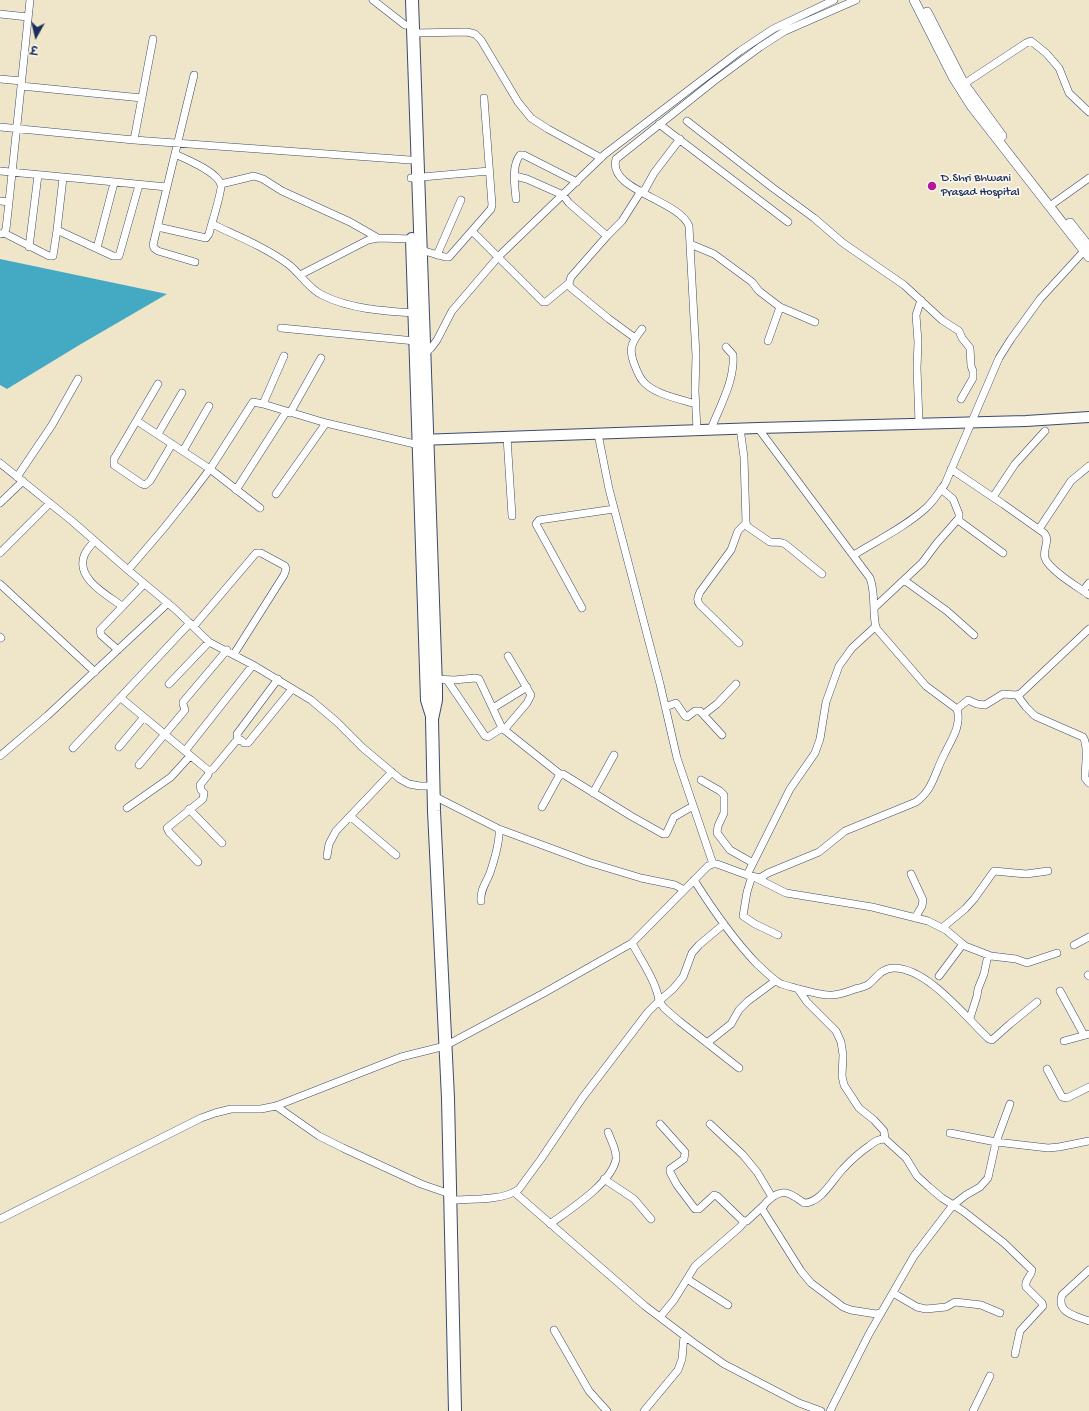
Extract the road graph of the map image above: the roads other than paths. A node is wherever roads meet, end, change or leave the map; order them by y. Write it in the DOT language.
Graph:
graph roads {
  1 [pos="30,0"];
  2 [pos="373,0"];
  3 [pos="404,0"];
  4 [pos="412,0"];
  5 [pos="834,0"];
  6 [pos="856,0"];
  7 [pos="914,0"];
  8 [pos="921,0"];
  9 [pos="0,14"];
  10 [pos="28,16"];
  11 [pos="409,29"];
  12 [pos="153,39"];
  13 [pos="194,76"];
  14 [pos="0,79"];
  15 [pos="21,84"];
  16 [pos="964,84"];
  17 [pos="142,98"];
  18 [pos="484,98"];
  19 [pos="1089,112"];
  20 [pos="687,121"];
  21 [pos="659,124"];
  22 [pos="0,127"];
  23 [pos="17,129"];
  24 [pos="680,139"];
  25 [pos="134,140"];
  26 [pos="177,144"];
  27 [pos="175,154"];
  28 [pos="608,158"];
  29 [pos="410,160"];
  30 [pos="0,171"];
  31 [pos="490,171"];
  32 [pos="13,173"];
  33 [pos="38,175"];
  34 [pos="515,176"];
  35 [pos="63,178"];
  36 [pos="414,178"];
  37 [pos="1089,178"];
  38 [pos="577,182"];
  39 [pos="114,183"];
  40 [pos="221,184"];
  41 [pos="139,185"];
  42 [pos="167,187"];
  43 [pos="642,192"];
  44 [pos="564,197"];
  45 [pos="516,199"];
  46 [pos="461,200"];
  47 [pos="0,201"];
  48 [pos="10,202"];
  49 [pos="1054,203"];
  50 [pos="788,222"];
  51 [pos="212,224"];
  52 [pos="158,227"];
  53 [pos="57,230"];
  54 [pos="472,231"];
  55 [pos="2,234"];
  56 [pos="607,236"];
  57 [pos="378,238"];
  58 [pos="412,238"];
  59 [pos="690,244"];
  60 [pos="29,247"];
  61 [pos="96,248"];
  62 [pos="421,250"];
  63 [pos="1087,252"];
  64 [pos="437,255"];
  65 [pos="501,259"];
  66 [pos="195,262"];
  67 [pos="300,276"];
  68 [pos="569,283"];
  69 [pos="921,300"];
  70 [pos="780,307"];
  71 [pos="415,313"];
  72 [pos="815,322"];
  73 [pos="281,328"];
  74 [pos="642,329"];
  75 [pos="635,338"];
  76 [pos="416,341"];
  77 [pos="768,341"];
  78 [pos="726,346"];
  79 [pos="284,356"];
  80 [pos="420,356"];
  81 [pos="321,358"];
  82 [pos="78,379"];
  83 [pos="158,384"];
  84 [pos="182,393"];
  85 [pos="961,399"];
  86 [pos="263,404"];
  87 [pos="696,404"];
  88 [pos="209,406"];
  89 [pos="288,412"];
  90 [pos="1089,418"];
  91 [pos="137,420"];
  92 [pos="972,422"];
  93 [pos="326,423"];
  94 [pos="919,424"];
  95 [pos="740,428"];
  96 [pos="758,428"];
  97 [pos="711,429"];
  98 [pos="697,430"];
  99 [pos="1045,431"];
  100 [pos="158,434"];
  101 [pos="598,434"];
  102 [pos="507,437"];
  103 [pos="422,442"];
  104 [pos="172,444"];
  105 [pos="183,451"];
  106 [pos="0,463"];
  107 [pos="1089,466"];
  108 [pos="210,468"];
  109 [pos="951,469"];
  110 [pos="20,479"];
  111 [pos="236,490"];
  112 [pos="941,490"];
  113 [pos="276,494"];
  114 [pos="992,496"];
  115 [pos="0,503"];
  116 [pos="50,503"];
  117 [pos="260,508"];
  118 [pos="614,509"];
  119 [pos="512,516"];
  120 [pos="958,520"];
  121 [pos="746,523"];
  122 [pos="1039,530"];
  123 [pos="95,541"];
  124 [pos="0,553"];
  125 [pos="1003,553"];
  126 [pos="854,555"];
  127 [pos="128,570"];
  128 [pos="822,574"];
  129 [pos="904,580"];
  130 [pos="1089,583"];
  131 [pos="0,584"];
  132 [pos="144,584"];
  133 [pos="1086,593"];
  134 [pos="122,606"];
  135 [pos="172,606"];
  136 [pos="582,608"];
  137 [pos="874,608"];
  138 [pos="192,624"];
  139 [pos="876,626"];
  140 [pos="1089,629"];
  141 [pos="974,635"];
  142 [pos="209,642"];
  143 [pos="739,643"];
  144 [pos="118,650"];
  145 [pos="226,650"];
  146 [pos="234,654"];
  147 [pos="508,656"];
  148 [pos="253,665"];
  149 [pos="95,672"];
  150 [pos="442,679"];
  151 [pos="278,680"];
  152 [pos="169,684"];
  153 [pos="736,684"];
  154 [pos="527,687"];
  155 [pos="292,689"];
  156 [pos="1017,695"];
  157 [pos="120,698"];
  158 [pos="665,707"];
  159 [pos="493,708"];
  160 [pos="957,709"];
  161 [pos="704,714"];
  162 [pos="144,717"];
  163 [pos="432,719"];
  164 [pos="503,729"];
  165 [pos="164,734"];
  166 [pos="722,736"];
  167 [pos="238,740"];
  168 [pos="119,747"];
  169 [pos="74,748"];
  170 [pos="187,753"];
  171 [pos="614,754"];
  172 [pos="0,756"];
  173 [pos="139,765"];
  174 [pos="209,771"];
  175 [pos="392,772"];
  176 [pos="561,775"];
  177 [pos="701,780"];
  178 [pos="1089,783"];
  179 [pos="434,791"];
  180 [pos="593,793"];
  181 [pos="693,806"];
  182 [pos="542,807"];
  183 [pos="128,808"];
  184 [pos="189,809"];
  185 [pos="350,816"];
  186 [pos="499,829"];
  187 [pos="222,843"];
  188 [pos="396,855"];
  189 [pos="327,856"];
  190 [pos="198,862"];
  191 [pos="753,863"];
  192 [pos="713,864"];
  193 [pos="1048,871"];
  194 [pos="911,874"];
  195 [pos="752,876"];
  196 [pos="694,880"];
  197 [pos="684,890"];
  198 [pos="481,901"];
  199 [pos="915,918"];
  200 [pos="724,924"];
  201 [pos="942,928"];
  202 [pos="778,935"];
  203 [pos="1089,937"];
  204 [pos="632,943"];
  205 [pos="963,944"];
  206 [pos="1074,945"];
  207 [pos="1057,953"];
  208 [pos="988,955"];
  209 [pos="939,976"];
  210 [pos="775,981"];
  211 [pos="798,989"];
  212 [pos="1060,991"];
  213 [pos="658,1001"];
  214 [pos="1037,1002"];
  215 [pos="970,1018"];
  216 [pos="1086,1034"];
  217 [pos="1064,1041"];
  218 [pos="708,1043"];
  219 [pos="445,1046"];
  220 [pos="739,1068"];
  221 [pos="1047,1069"];
  222 [pos="1089,1087"];
  223 [pos="1010,1104"];
  224 [pos="276,1106"];
  225 [pos="660,1124"];
  226 [pos="710,1124"];
  227 [pos="608,1132"];
  228 [pos="950,1133"];
  229 [pos="886,1139"];
  230 [pos="1089,1141"];
  231 [pos="996,1142"];
  232 [pos="604,1179"];
  233 [pos="514,1192"];
  234 [pos="450,1197"];
  235 [pos="772,1197"];
  236 [pos="953,1205"];
  237 [pos="763,1206"];
  238 [pos="0,1219"];
  239 [pos="651,1219"];
  240 [pos="745,1221"];
  241 [pos="550,1224"];
  242 [pos="1089,1270"];
  243 [pos="687,1279"];
  244 [pos="893,1293"];
  245 [pos="728,1305"];
  246 [pos="881,1313"];
  247 [pos="1000,1313"];
  248 [pos="660,1317"];
  249 [pos="1089,1321"];
  250 [pos="554,1330"];
  251 [pos="684,1336"];
  252 [pos="1015,1354"];
  253 [pos="990,1376"];
  254 [pos="455,1411"];
  255 [pos="607,1411"];
  256 [pos="644,1411"];
  257 [pos="821,1411"];
  258 [pos="830,1411"];
  259 [pos="973,1411"];
  1 -- 10 [label="street"];
  2 -- 11 [label="street"];
  3 -- 11 [label="main road"];
  4 -- 11 [label="main road"];
  5 -- 28 [label="street"];
  6 -- 21 [label="street"];
  7 -- 63 [label="street"];
  8 -- 16 [label="street"];
  9 -- 10 [label="street"];
  10 -- 15 [label="street"];
  11 -- 28 [label="street"];
  11 -- 29 [label="main road"];
  11 -- 36 [label="main road"];
  12 -- 17 [label="street"];
  13 -- 26 [label="street"];
  14 -- 15 [label="street"];
  15 -- 17 [label="street"];
  15 -- 23 [label="street"];
  16 -- 19 [label="street"];
  16 -- 49 [label="street"];
  17 -- 25 [label="street"];
  18 -- 31 [label="street"];
  20 -- 69 [label="street"];
  21 -- 24 [label="street"];
  21 -- 28 [label="street"];
  22 -- 23 [label="street"];
  23 -- 25 [label="street"];
  23 -- 32 [label="street"];
  24 -- 43 [label="street"];
  24 -- 50 [label="street"];
  25 -- 26 [label="street"];
  26 -- 27 [label="street"];
  26 -- 29 [label="street"];
  27 -- 40 [label="street"];
  27 -- 42 [label="street"];
  28 -- 38 [label="street"];
  28 -- 43 [label="street"];
  29 -- 36 [label="main road"];
  30 -- 32 [label="street"];
  31 -- 36 [label="street"];
  31 -- 54 [label="street"];
  32 -- 33 [label="street"];
  32 -- 48 [label="street"];
  33 -- 35 [label="street"];
  33 -- 60 [label="street"];
  34 -- 38 [label="street"];
  34 -- 44 [label="street"];
  34 -- 45 [label="street"];
  35 -- 39 [label="street"];
  35 -- 53 [label="street"];
  36 -- 58 [label="main road"];
  36 -- 62 [label="main road"];
  37 -- 49 [label="street"];
  38 -- 44 [label="street"];
  39 -- 41 [label="street"];
  39 -- 61 [label="street"];
  40 -- 51 [label="street"];
  40 -- 57 [label="street"];
  41 -- 42 [label="street"];
  41 -- 61 [label="street"];
  42 -- 52 [label="street"];
  43 -- 56 [label="street"];
  43 -- 59 [label="street"];
  44 -- 56 [label="street"];
  44 -- 65 [label="street"];
  46 -- 64 [label="street"];
  47 -- 48 [label="street"];
  48 -- 55 [label="street"];
  49 -- 63 [label="street"];
  51 -- 52 [label="street"];
  51 -- 67 [label="street"];
  52 -- 66 [label="street"];
  53 -- 60 [label="street"];
  53 -- 61 [label="street"];
  54 -- 64 [label="street"];
  54 -- 65 [label="street"];
  55 -- 60 [label="street"];
  56 -- 68 [label="street"];
  57 -- 58 [label="street"];
  57 -- 67 [label="street"];
  58 -- 71 [label="main road"];
  59 -- 70 [label="street"];
  59 -- 87 [label="street"];
  62 -- 64 [label="street"];
  62 -- 80 [label="main road"];
  63 -- 92 [label="street"];
  65 -- 68 [label="street"];
  65 -- 80 [label="street"];
  67 -- 71 [label="street"];
  68 -- 75 [label="street"];
  69 -- 85 [label="street"];
  69 -- 94 [label="street"];
  70 -- 72 [label="street"];
  70 -- 77 [label="street"];
  71 -- 76 [label="main road"];
  73 -- 76 [label="street"];
  74 -- 75 [label="street"];
  75 -- 87 [label="street"];
  76 -- 80 [label="main road"];
  78 -- 97 [label="street"];
  79 -- 86 [label="street"];
  80 -- 103 [label="main road"];
  81 -- 89 [label="street"];
  82 -- 110 [label="street"];
  83 -- 91 [label="street"];
  84 -- 100 [label="street"];
  86 -- 89 [label="street"];
  86 -- 108 [label="street"];
  87 -- 98 [label="street"];
  88 -- 105 [label="street"];
  89 -- 93 [label="street"];
  89 -- 111 [label="street"];
  90 -- 92 [label="main road"];
  91 -- 100 [label="street"];
  91 -- 104 [label="street"];
  92 -- 94 [label="main road"];
  92 -- 109 [label="street"];
  93 -- 103 [label="street"];
  93 -- 113 [label="street"];
  94 -- 96 [label="main road"];
  95 -- 96 [label="main road"];
  95 -- 97 [label="main road"];
  95 -- 121 [label="street"];
  96 -- 126 [label="street"];
  97 -- 98 [label="main road"];
  98 -- 101 [label="main road"];
  99 -- 114 [label="street"];
  100 -- 104 [label="street"];
  101 -- 102 [label="main road"];
  101 -- 118 [label="street"];
  102 -- 103 [label="main road"];
  102 -- 119 [label="street"];
  103 -- 150 [label="main road"];
  103 -- 163 [label="main road"];
  104 -- 105 [label="street"];
  105 -- 108 [label="street"];
  106 -- 110 [label="street"];
  107 -- 122 [label="street"];
  108 -- 111 [label="street"];
  108 -- 127 [label="street"];
  109 -- 112 [label="street"];
  109 -- 114 [label="street"];
  110 -- 115 [label="street"];
  110 -- 116 [label="street"];
  111 -- 117 [label="street"];
  112 -- 120 [label="street"];
  112 -- 126 [label="street"];
  114 -- 122 [label="street"];
  116 -- 123 [label="street"];
  116 -- 124 [label="street"];
  118 -- 136 [label="street"];
  118 -- 158 [label="street"];
  120 -- 125 [label="street"];
  120 -- 129 [label="street"];
  121 -- 128 [label="street"];
  121 -- 143 [label="street"];
  122 -- 133 [label="street"];
  123 -- 127 [label="street"];
  123 -- 134 [label="street"];
  126 -- 137 [label="street"];
  127 -- 132 [label="street"];
  129 -- 137 [label="street"];
  129 -- 141 [label="street"];
  130 -- 133 [label="street"];
  131 -- 149 [label="street"];
  132 -- 134 [label="street"];
  132 -- 135 [label="street"];
  134 -- 144 [label="street"];
  135 -- 138 [label="street"];
  135 -- 144 [label="street"];
  137 -- 139 [label="street"];
  138 -- 142 [label="street"];
  138 -- 146 [label="street"];
  138 -- 157 [label="street"];
  139 -- 160 [label="street"];
  139 -- 191 [label="street"];
  140 -- 156 [label="street"];
  142 -- 145 [label="street"];
  142 -- 152 [label="street"];
  144 -- 149 [label="street"];
  145 -- 146 [label="street"];
  145 -- 165 [label="street"];
  146 -- 148 [label="street"];
  147 -- 154 [label="street"];
  148 -- 151 [label="street"];
  148 -- 170 [label="street"];
  149 -- 172 [label="street"];
  150 -- 159 [label="street"];
  150 -- 163 [label="main road"];
  150 -- 164 [label="street"];
  151 -- 155 [label="street"];
  151 -- 167 [label="street"];
  153 -- 161 [label="street"];
  154 -- 159 [label="street"];
  154 -- 164 [label="street"];
  155 -- 167 [label="street"];
  155 -- 175 [label="street"];
  156 -- 160 [label="street"];
  156 -- 178 [label="street"];
  157 -- 162 [label="street"];
  157 -- 169 [label="street"];
  158 -- 161 [label="street"];
  158 -- 181 [label="street"];
  159 -- 164 [label="street"];
  160 -- 195 [label="street"];
  161 -- 166 [label="street"];
  162 -- 165 [label="street"];
  162 -- 168 [label="street"];
  163 -- 179 [label="main road"];
  164 -- 176 [label="street"];
  165 -- 170 [label="street"];
  165 -- 173 [label="street"];
  167 -- 174 [label="street"];
  170 -- 174 [label="street"];
  170 -- 183 [label="street"];
  171 -- 180 [label="street"];
  174 -- 184 [label="street"];
  175 -- 179 [label="street"];
  175 -- 185 [label="street"];
  176 -- 180 [label="street"];
  176 -- 182 [label="street"];
  177 -- 191 [label="street"];
  179 -- 186 [label="street"];
  179 -- 219 [label="main road"];
  180 -- 181 [label="street"];
  181 -- 192 [label="street"];
  184 -- 187 [label="street"];
  184 -- 190 [label="street"];
  185 -- 188 [label="street"];
  185 -- 189 [label="street"];
  186 -- 197 [label="street"];
  186 -- 198 [label="street"];
  191 -- 195 [label="street"];
  192 -- 195 [label="street"];
  192 -- 196 [label="street"];
  193 -- 201 [label="street"];
  194 -- 199 [label="street"];
  195 -- 199 [label="street"];
  195 -- 202 [label="street"];
  196 -- 197 [label="street"];
  196 -- 200 [label="street"];
  197 -- 204 [label="street"];
  199 -- 201 [label="street"];
  200 -- 210 [label="street"];
  200 -- 213 [label="street"];
  201 -- 205 [label="street"];
  203 -- 206 [label="street"];
  204 -- 213 [label="street"];
  204 -- 219 [label="street"];
  205 -- 208 [label="street"];
  205 -- 209 [label="street"];
  207 -- 208 [label="street"];
  208 -- 215 [label="street"];
  210 -- 211 [label="street"];
  210 -- 218 [label="street"];
  211 -- 215 [label="street"];
  211 -- 229 [label="street"];
  212 -- 216 [label="street"];
  213 -- 218 [label="street"];
  213 -- 233 [label="street"];
  214 -- 215 [label="street"];
  216 -- 217 [label="street"];
  218 -- 220 [label="street"];
  219 -- 224 [label="street"];
  219 -- 234 [label="main road"];
  221 -- 222 [label="street"];
  223 -- 231 [label="street"];
  224 -- 234 [label="street"];
  224 -- 238 [label="street"];
  225 -- 240 [label="street"];
  226 -- 235 [label="street"];
  227 -- 232 [label="street"];
  228 -- 231 [label="street"];
  229 -- 235 [label="street"];
  229 -- 236 [label="street"];
  230 -- 231 [label="street"];
  231 -- 236 [label="street"];
  232 -- 239 [label="street"];
  232 -- 241 [label="street"];
  233 -- 234 [label="street"];
  233 -- 241 [label="street"];
  234 -- 254 [label="main road"];
  235 -- 237 [label="street"];
  236 -- 244 [label="street"];
  236 -- 252 [label="street"];
  237 -- 240 [label="street"];
  237 -- 246 [label="street"];
  240 -- 243 [label="street"];
  241 -- 248 [label="street"];
  242 -- 249 [label="street"];
  243 -- 245 [label="street"];
  243 -- 248 [label="street"];
  244 -- 246 [label="street"];
  244 -- 247 [label="street"];
  246 -- 258 [label="street"];
  248 -- 251 [label="street"];
  250 -- 255 [label="street"];
  251 -- 256 [label="street"];
  251 -- 257 [label="street"];
  253 -- 259 [label="street"];
}
